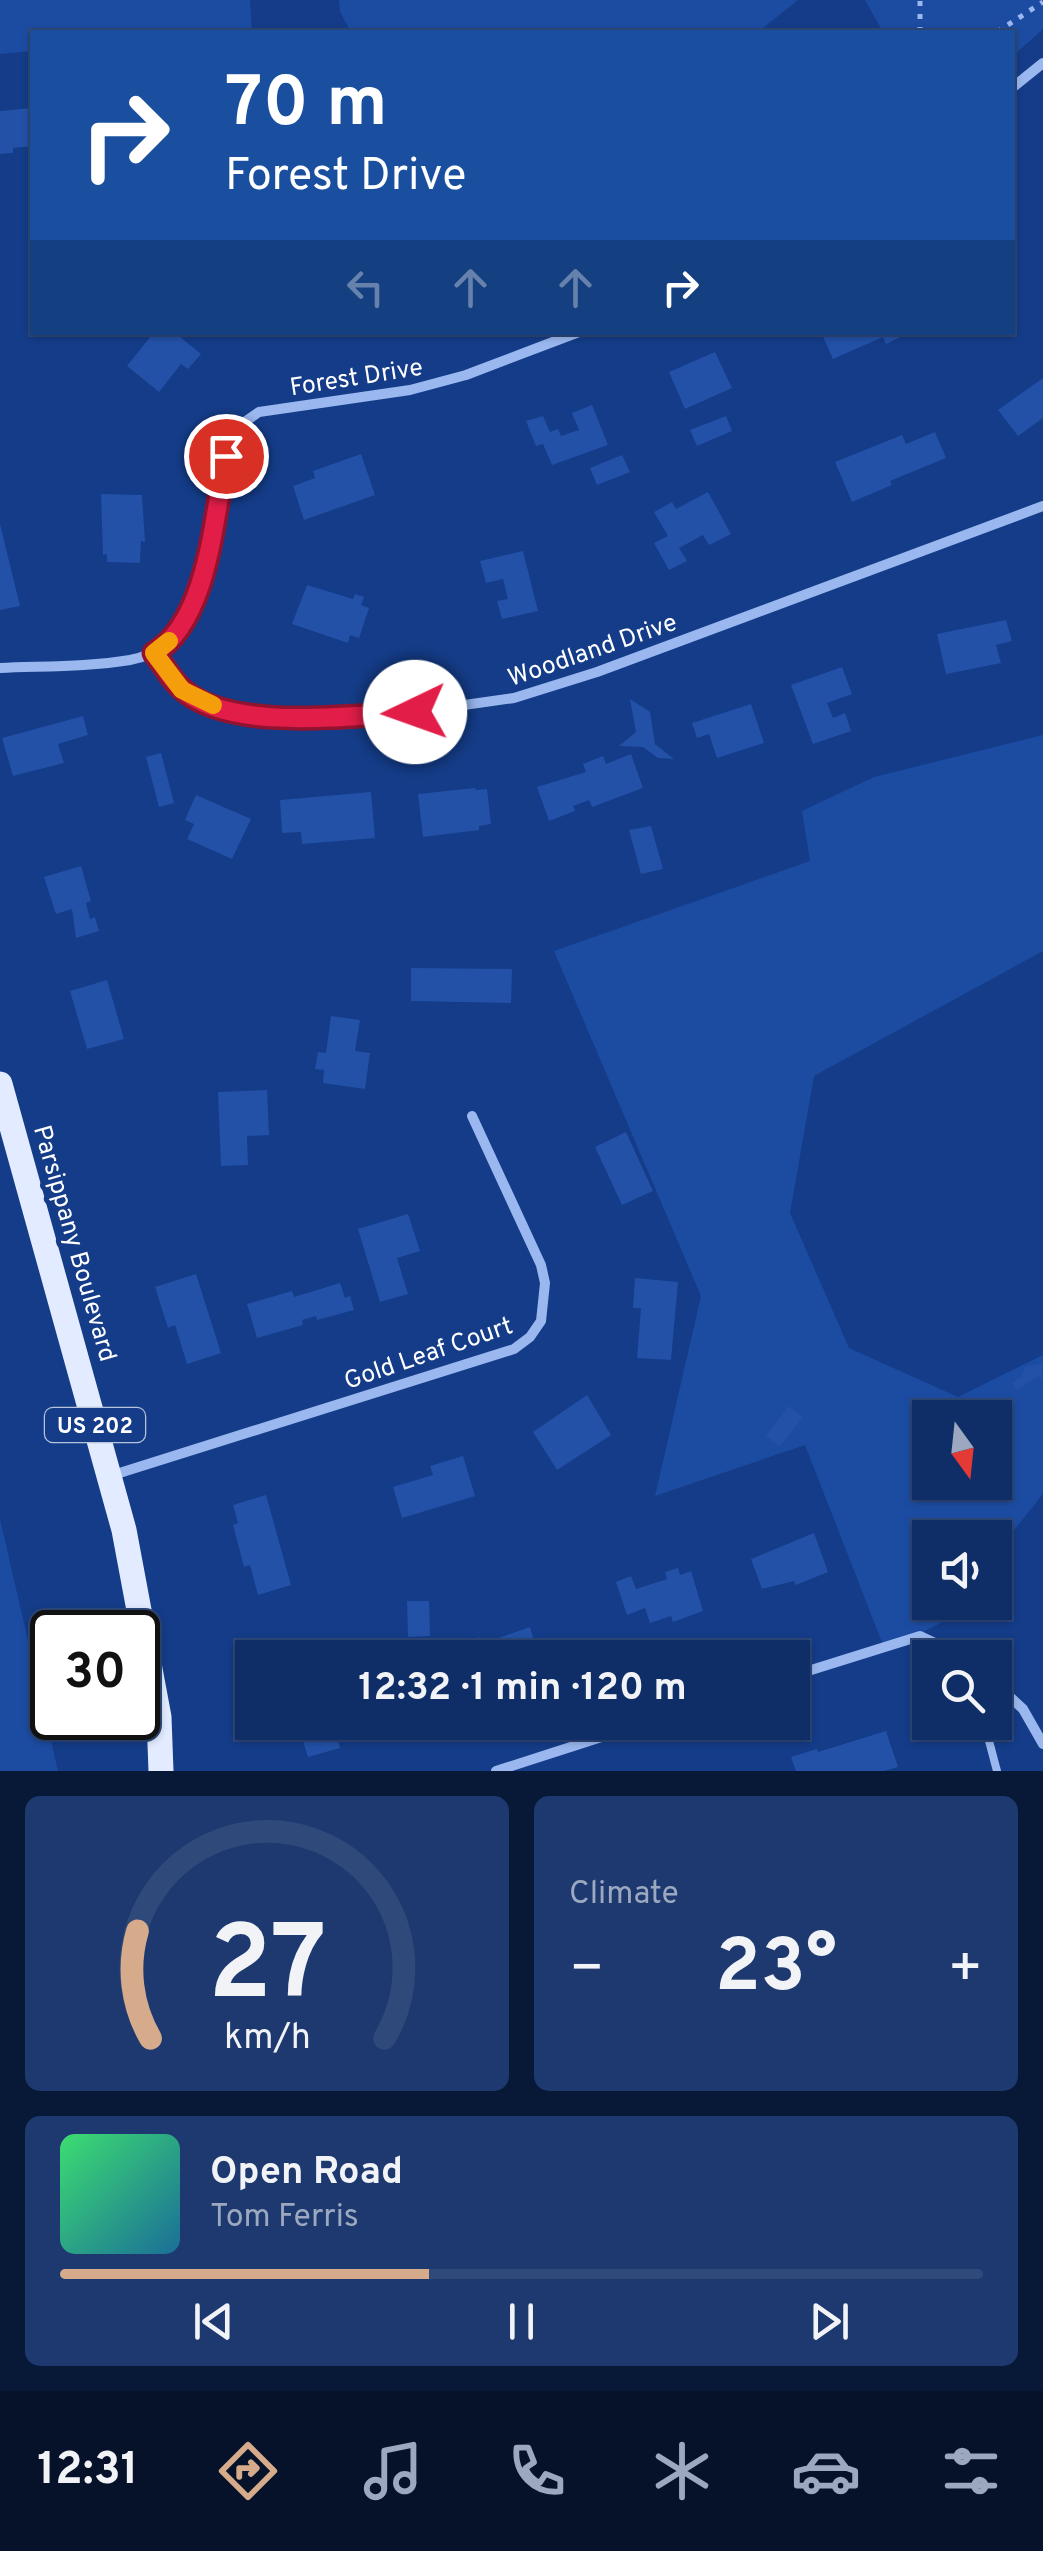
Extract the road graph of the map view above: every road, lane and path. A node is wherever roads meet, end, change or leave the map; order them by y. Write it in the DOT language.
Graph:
graph roads {
  1 [pos="920,0"];
  2 [pos="1043,2"];
  3 [pos="920,30"];
  4 [pos="999,30"];
  5 [pos="1043,63"];
  6 [pos="1015,86"];
  7 [pos="571,335"];
  8 [pos="1043,506"];
  9 [pos="154,653"];
  10 [pos="0,668"];
  11 [pos="0,1084"];
  12 [pos="472,1116"];
  13 [pos="109,1476"];
  14 [pos="929,1640"];
  15 [pos="810,1670"];
  16 [pos="1012,1699"];
  17 [pos="600,1740"];
  18 [pos="989,1740"];
  19 [pos="1043,1744"];
  20 [pos="531,1766"];
  21 [pos="161,1771"];
  22 [pos="496,1771"];
  23 [pos="997,1771"];
  1 -- 3 [label="path"];
  2 -- 4 [label="path"];
  5 -- 6 [label="street"];
  7 -- 9 [label="street, Forest Drive"];
  8 -- 9 [label="street, Woodland Drive"];
  9 -- 10 [label="street"];
  11 -- 13 [label="main road, Parsippany Boulevard / US 202"];
  12 -- 13 [label="street, Gold Leaf Court"];
  13 -- 21 [label="main road, Parsippany Boulevard / US 202"];
  14 -- 15 [label="street"];
  16 -- 19 [label="street"];
  17 -- 20 [label="street"];
  18 -- 23 [label="lane"];
  20 -- 22 [label="street"];
}
